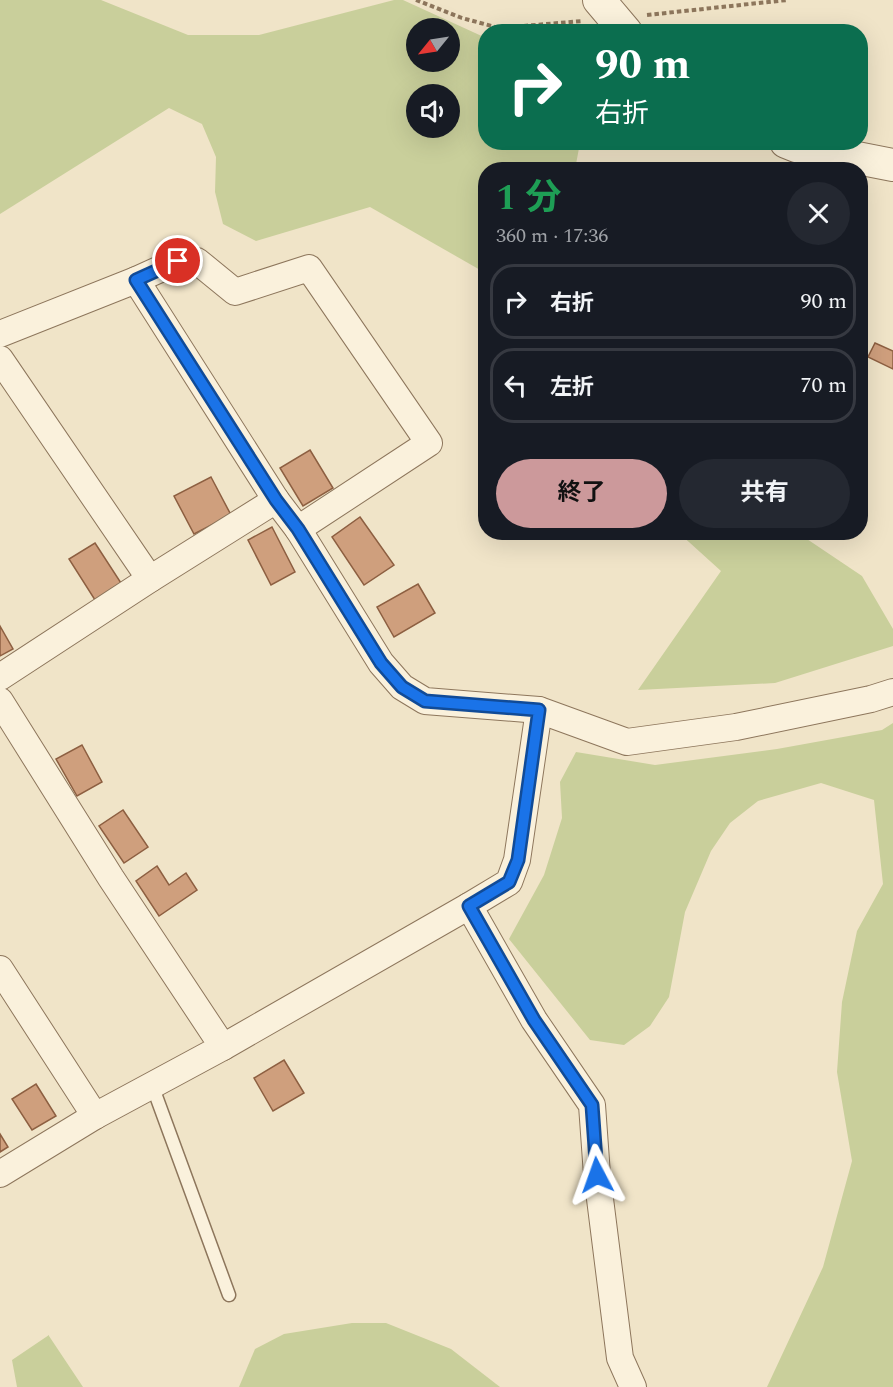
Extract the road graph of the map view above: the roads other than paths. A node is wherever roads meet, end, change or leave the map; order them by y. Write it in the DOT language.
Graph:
graph roads {
  1 [pos="816,150"];
  2 [pos="893,165"];
  3 [pos="136,280"];
  4 [pos="0,334"];
  5 [pos="0,359"];
  6 [pos="276,500"];
  7 [pos="298,529"];
  8 [pos="150,579"];
  9 [pos="0,677"];
  10 [pos="893,692"];
  11 [pos="0,701"];
  12 [pos="539,710"];
  13 [pos="469,906"];
  14 [pos="0,969"];
  15 [pos="223,1047"];
  16 [pos="152,1084"];
  17 [pos="95,1116"];
  18 [pos="0,1174"];
  19 [pos="229,1295"];
  20 [pos="633,1387"];
  1 -- 2 [label="street"];
  3 -- 4 [label="street"];
  3 -- 6 [label="street"];
  3 -- 7 [label="street"];
  5 -- 8 [label="street"];
  6 -- 7 [label="street"];
  6 -- 8 [label="street"];
  7 -- 12 [label="street"];
  8 -- 9 [label="street"];
  10 -- 12 [label="street"];
  11 -- 15 [label="street"];
  12 -- 13 [label="street"];
  13 -- 15 [label="street"];
  13 -- 20 [label="street"];
  14 -- 17 [label="street"];
  15 -- 16 [label="street"];
  16 -- 17 [label="street"];
  16 -- 19 [label="lane"];
  17 -- 18 [label="street"];
}
